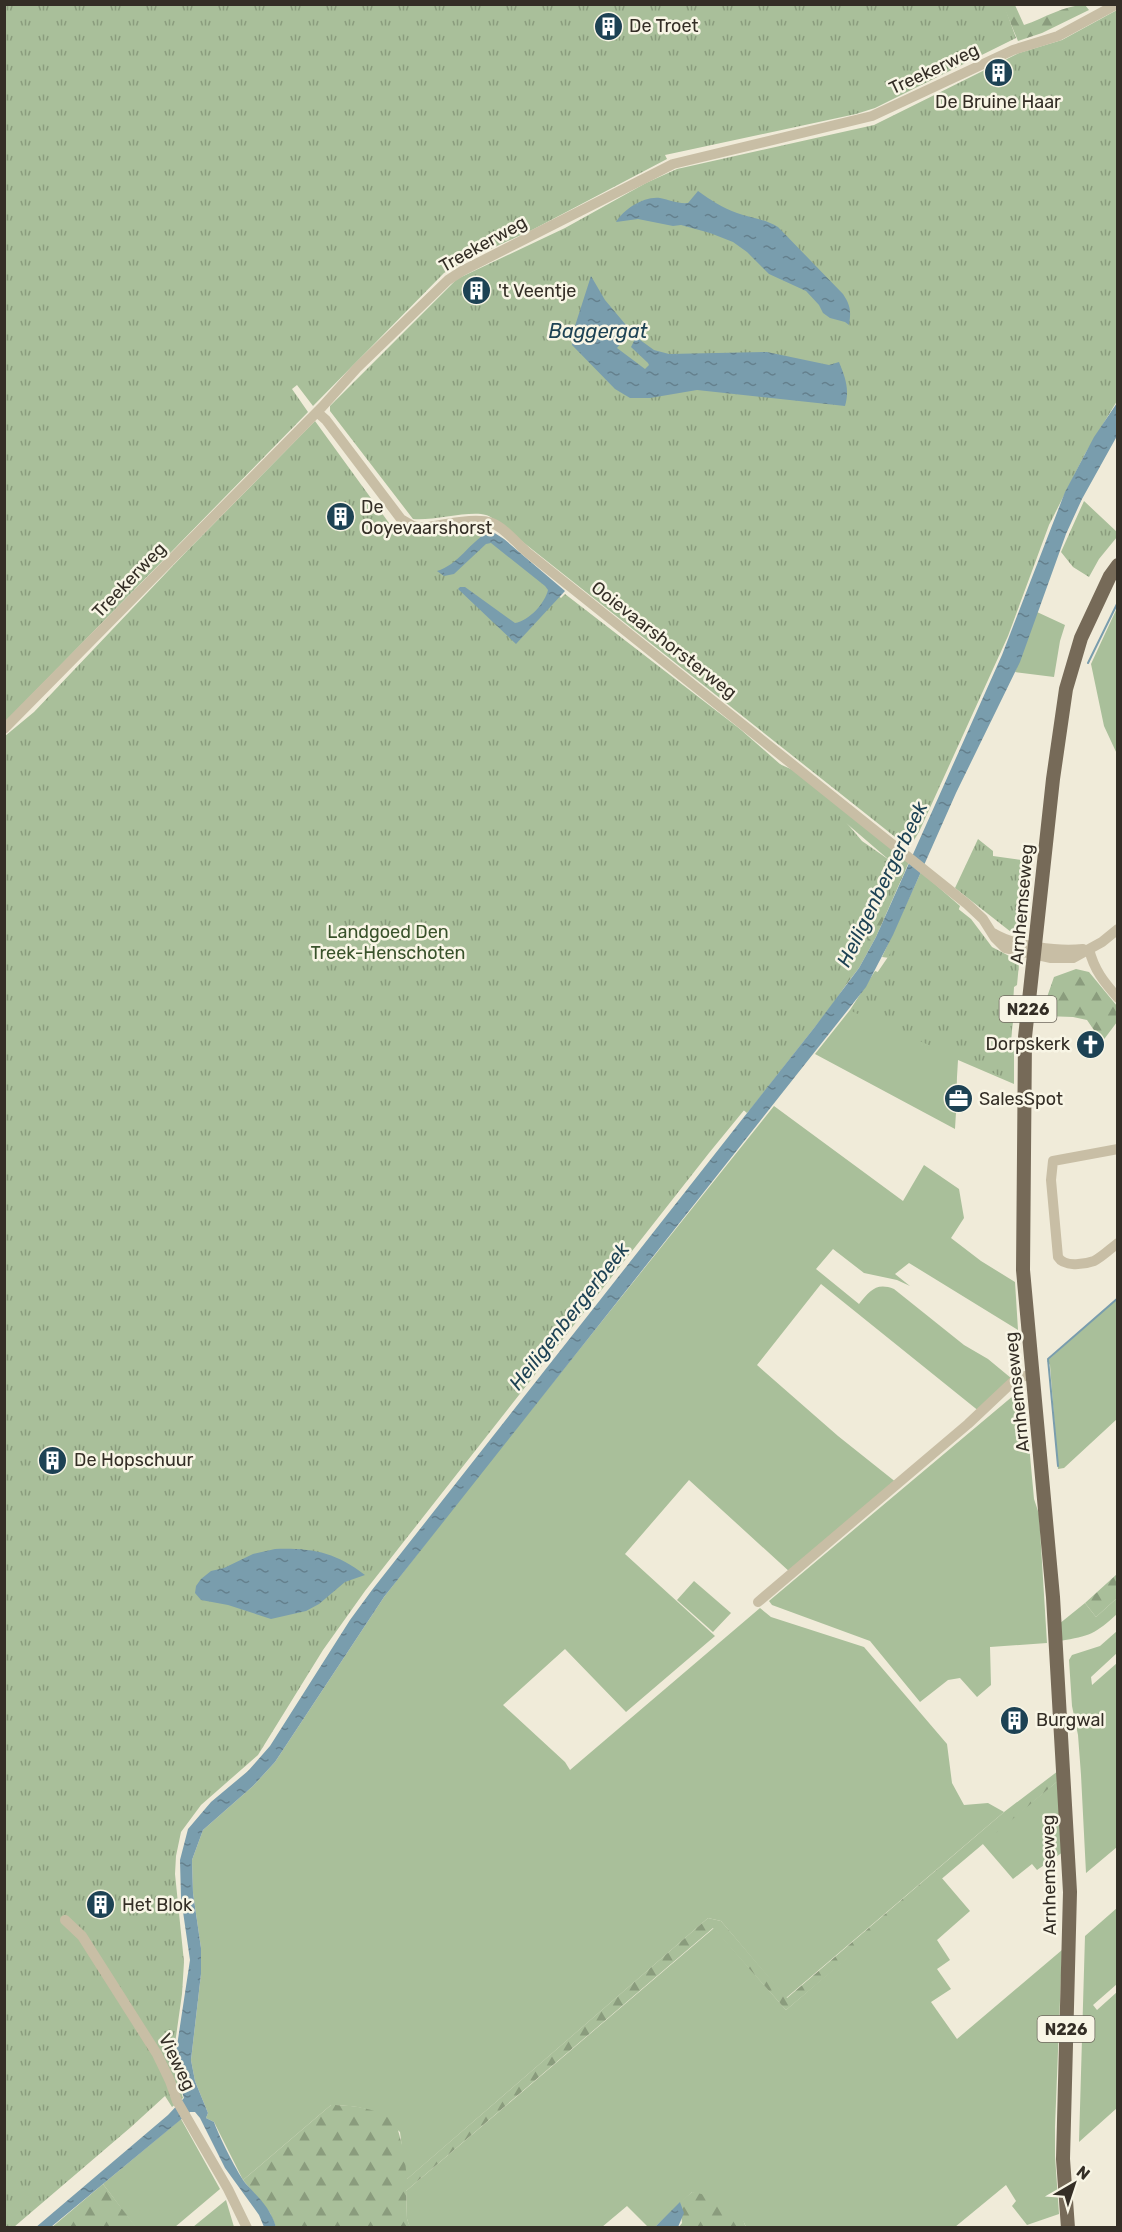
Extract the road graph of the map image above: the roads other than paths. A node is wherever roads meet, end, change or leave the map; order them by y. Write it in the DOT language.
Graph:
graph roads {
  1 [pos="1117,4"];
  2 [pos="317,412"];
  3 [pos="1118,565"];
  4 [pos="4,729"];
  5 [pos="1118,929"];
  6 [pos="1089,949"];
  7 [pos="1035,950"];
  8 [pos="1118,998"];
  9 [pos="1118,1149"];
  10 [pos="1118,1243"];
  11 [pos="1033,1375"];
  12 [pos="758,1602"];
  13 [pos="65,1920"];
  14 [pos="247,2228"];
  15 [pos="1068,2228"];
  1 -- 2 [label="street, Treekerweg"];
  2 -- 4 [label="street, Treekerweg"];
  2 -- 7 [label="street, Ooievaarshorsterweg"];
  3 -- 7 [label="main road, Arnhemseweg / N226"];
  5 -- 6 [label="street, Ooievaarshorsterweg"];
  6 -- 7 [label="street, Ooievaarshorsterweg"];
  6 -- 8 [label="street"];
  7 -- 11 [label="main road, Arnhemseweg / N226"];
  9 -- 10 [label="street"];
  11 -- 12 [label="street"];
  11 -- 15 [label="main road, Arnhemseweg / N226"];
  13 -- 14 [label="street, Vieweg"];
}
